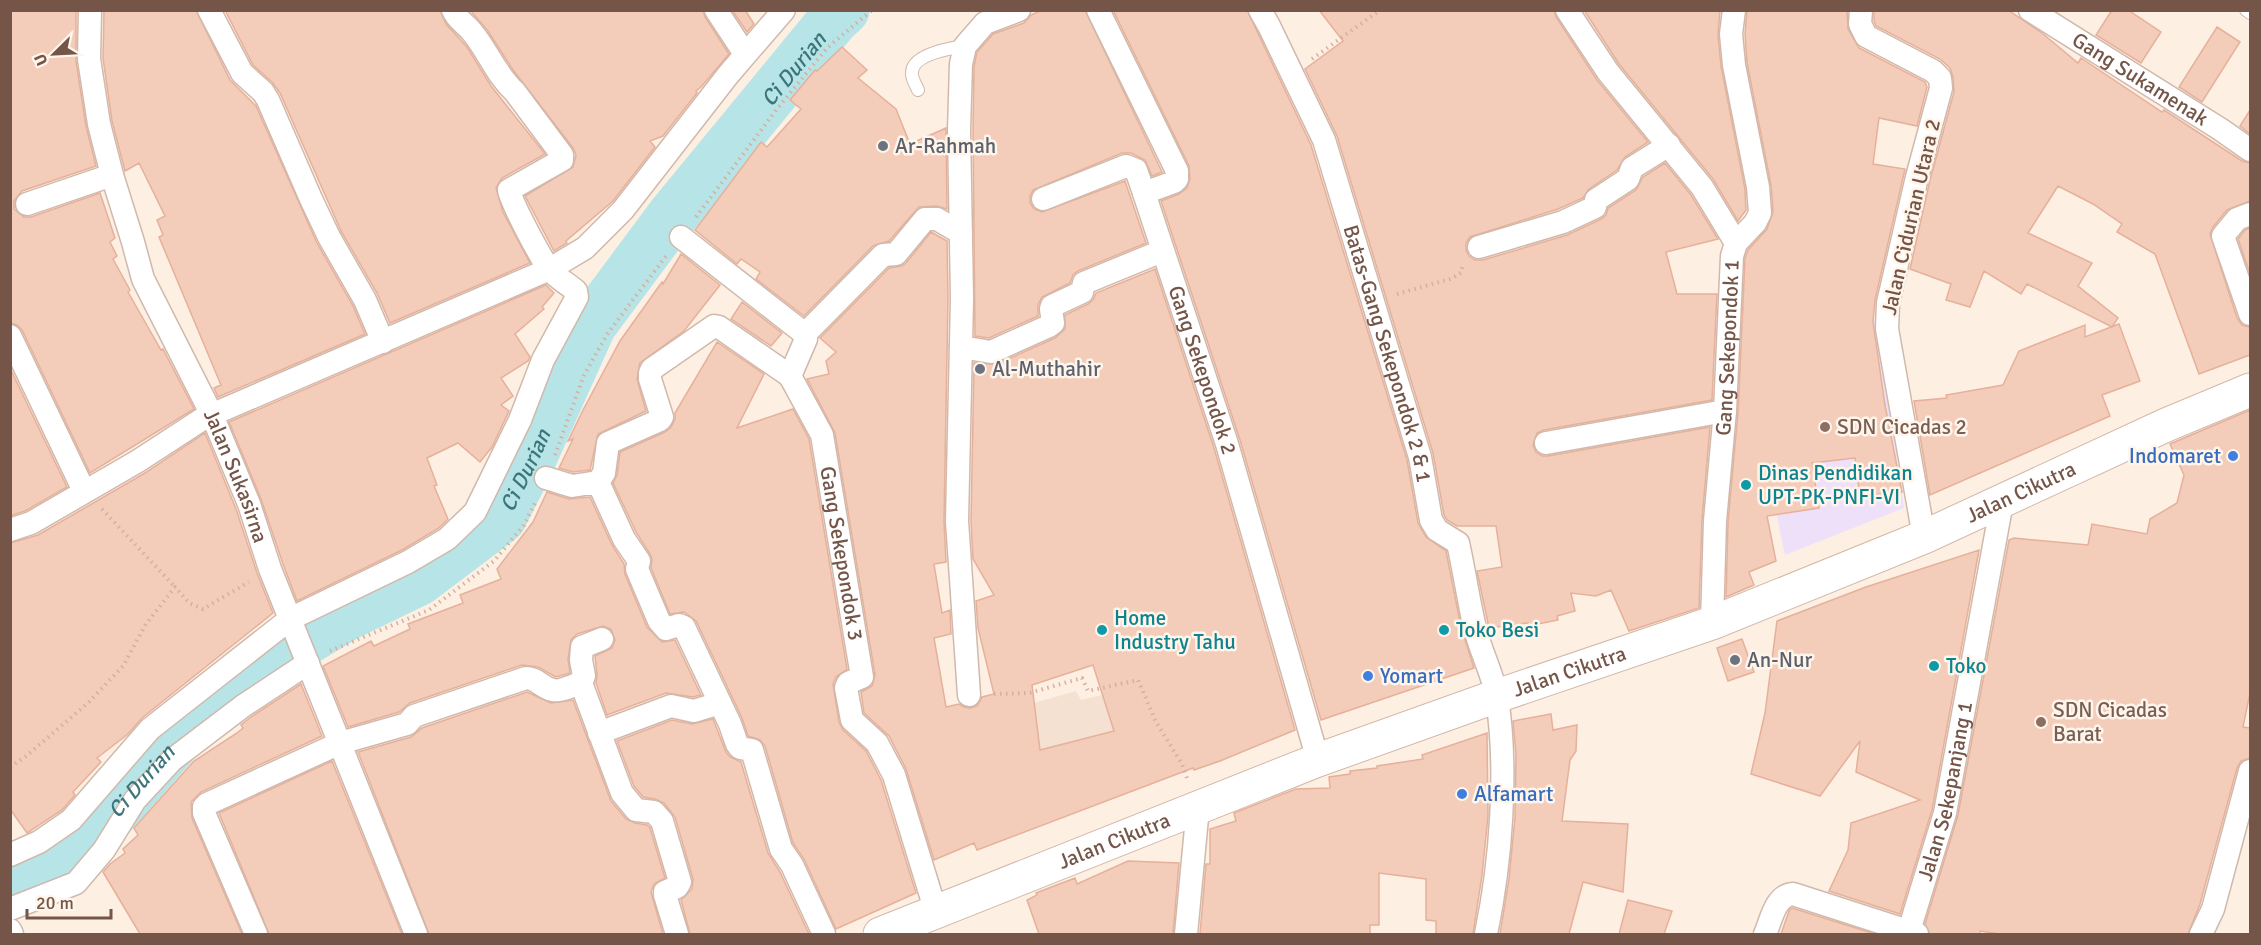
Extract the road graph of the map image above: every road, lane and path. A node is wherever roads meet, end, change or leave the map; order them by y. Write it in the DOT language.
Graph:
graph roads {
  1 [pos="90,10"];
  2 [pos="209,10"];
  3 [pos="453,10"];
  4 [pos="716,10"];
  5 [pos="784,10"];
  6 [pos="872,10"];
  7 [pos="1019,10"];
  8 [pos="1098,10"];
  9 [pos="1260,10"];
  10 [pos="1380,10"];
  11 [pos="1567,10"];
  12 [pos="1734,10"];
  13 [pos="1861,10"];
  14 [pos="2030,10"];
  15 [pos="2246,10"];
  16 [pos="2250,13"];
  17 [pos="983,17"];
  18 [pos="965,46"];
  19 [pos="745,54"];
  20 [pos="1292,74"];
  21 [pos="918,90"];
  22 [pos="1669,145"];
  23 [pos="2250,150"];
  24 [pos="111,175"];
  25 [pos="1144,193"];
  26 [pos="1043,199"];
  27 [pos="27,204"];
  28 [pos="700,212"];
  29 [pos="2250,214"];
  30 [pos="961,233"];
  31 [pos="681,237"];
  32 [pos="1736,243"];
  33 [pos="1479,247"];
  34 [pos="1162,251"];
  35 [pos="550,269"];
  36 [pos="1373,301"];
  37 [pos="2250,314"];
  38 [pos="805,334"];
  39 [pos="10,336"];
  40 [pos="383,342"];
  41 [pos="961,347"];
  42 [pos="790,376"];
  43 [pos="2250,390"];
  44 [pos="1725,411"];
  45 [pos="212,415"];
  46 [pos="1546,443"];
  47 [pos="546,478"];
  48 [pos="598,482"];
  49 [pos="84,491"];
  50 [pos="2002,502"];
  51 [pos="10,530"];
  52 [pos="1924,537"];
  53 [pos="270,568"];
  54 [pos="175,587"];
  55 [pos="1712,622"];
  56 [pos="292,623"];
  57 [pos="602,639"];
  58 [pos="306,659"];
  59 [pos="581,682"];
  60 [pos="969,695"];
  61 [pos="1497,696"];
  62 [pos="720,703"];
  63 [pos="599,733"];
  64 [pos="340,743"];
  65 [pos="1318,760"];
  66 [pos="10,767"];
  67 [pos="2250,771"];
  68 [pos="1198,807"];
  69 [pos="10,855"];
  70 [pos="10,909"];
  71 [pos="936,912"];
  72 [pos="1911,933"];
  73 [pos="256,934"];
  74 [pos="416,934"];
  75 [pos="677,934"];
  76 [pos="824,934"];
  77 [pos="884,934"];
  78 [pos="1186,934"];
  79 [pos="1486,934"];
  80 [pos="1765,934"];
  81 [pos="2201,934"];
  1 -- 24 [label="street, Jalan Sukasirna"];
  2 -- 40 [label="street"];
  3 -- 35 [label="street"];
  4 -- 19 [label="street"];
  5 -- 19 [label="street"];
  6 -- 28 [label="path"];
  7 -- 17 [label="street"];
  8 -- 25 [label="street"];
  9 -- 20 [label="street, Batas-Gang Sekepondok 2 & 1"];
  10 -- 20 [label="path"];
  11 -- 22 [label="street"];
  12 -- 32 [label="street, Gang Sekepondok 1"];
  13 -- 52 [label="street, Jalan Cidurian Utara 2"];
  14 -- 23 [label="street, Gang Sukamenak"];
  15 -- 16 [label="lane"];
  17 -- 18 [label="street"];
  18 -- 21 [label="lane"];
  18 -- 30 [label="street"];
  19 -- 35 [label="street"];
  20 -- 36 [label="street, Batas-Gang Sekepondok 2 & 1"];
  22 -- 32 [label="street"];
  22 -- 33 [label="street"];
  24 -- 27 [label="street"];
  24 -- 45 [label="street, Jalan Sukasirna"];
  25 -- 26 [label="street, Gang Sekepondok 2"];
  25 -- 34 [label="street, Gang Sekepondok 2"];
  29 -- 37 [label="street"];
  30 -- 38 [label="street"];
  30 -- 41 [label="street"];
  31 -- 38 [label="street"];
  32 -- 44 [label="street, Gang Sekepondok 1"];
  33 -- 36 [label="path"];
  34 -- 41 [label="street"];
  34 -- 65 [label="street, Gang Sekepondok 2"];
  35 -- 40 [label="street"];
  35 -- 56 [label="street"];
  36 -- 61 [label="street, Batas-Gang Sekepondok 2 & 1"];
  38 -- 42 [label="street"];
  39 -- 49 [label="street"];
  40 -- 45 [label="street"];
  41 -- 60 [label="street"];
  42 -- 48 [label="street"];
  42 -- 71 [label="street, Gang Sekepondok 3"];
  43 -- 50 [label="main road, Jalan Cikutra"];
  44 -- 46 [label="street"];
  44 -- 55 [label="street, Gang Sekepondok 1"];
  45 -- 49 [label="street"];
  45 -- 53 [label="street, Jalan Sukasirna"];
  47 -- 48 [label="street"];
  48 -- 62 [label="street"];
  49 -- 51 [label="street"];
  49 -- 54 [label="path"];
  50 -- 52 [label="main road, Jalan Cikutra"];
  50 -- 72 [label="street, Jalan Sekepanjang 1"];
  52 -- 55 [label="main road, Jalan Cikutra"];
  53 -- 54 [label="path"];
  53 -- 56 [label="street, Jalan Sukasirna"];
  54 -- 66 [label="path"];
  55 -- 61 [label="main road, Jalan Cikutra"];
  56 -- 58 [label="street, Jalan Sukasirna"];
  56 -- 69 [label="street"];
  57 -- 59 [label="street"];
  58 -- 64 [label="street, Jalan Sukasirna"];
  58 -- 70 [label="street"];
  59 -- 63 [label="street"];
  59 -- 64 [label="street"];
  60 -- 68 [label="path"];
  61 -- 65 [label="main road, Jalan Cikutra"];
  61 -- 79 [label="street, Batas-Gang Sekepondok 2 & 1"];
  62 -- 63 [label="street"];
  62 -- 76 [label="street"];
  63 -- 75 [label="street"];
  64 -- 73 [label="street"];
  64 -- 74 [label="street, Jalan Sukasirna"];
  65 -- 68 [label="main road, Jalan Cikutra"];
  67 -- 81 [label="street"];
  68 -- 71 [label="main road, Jalan Cikutra"];
  68 -- 78 [label="street"];
  71 -- 77 [label="main road, Jalan Cikutra"];
  72 -- 80 [label="street"];
}
